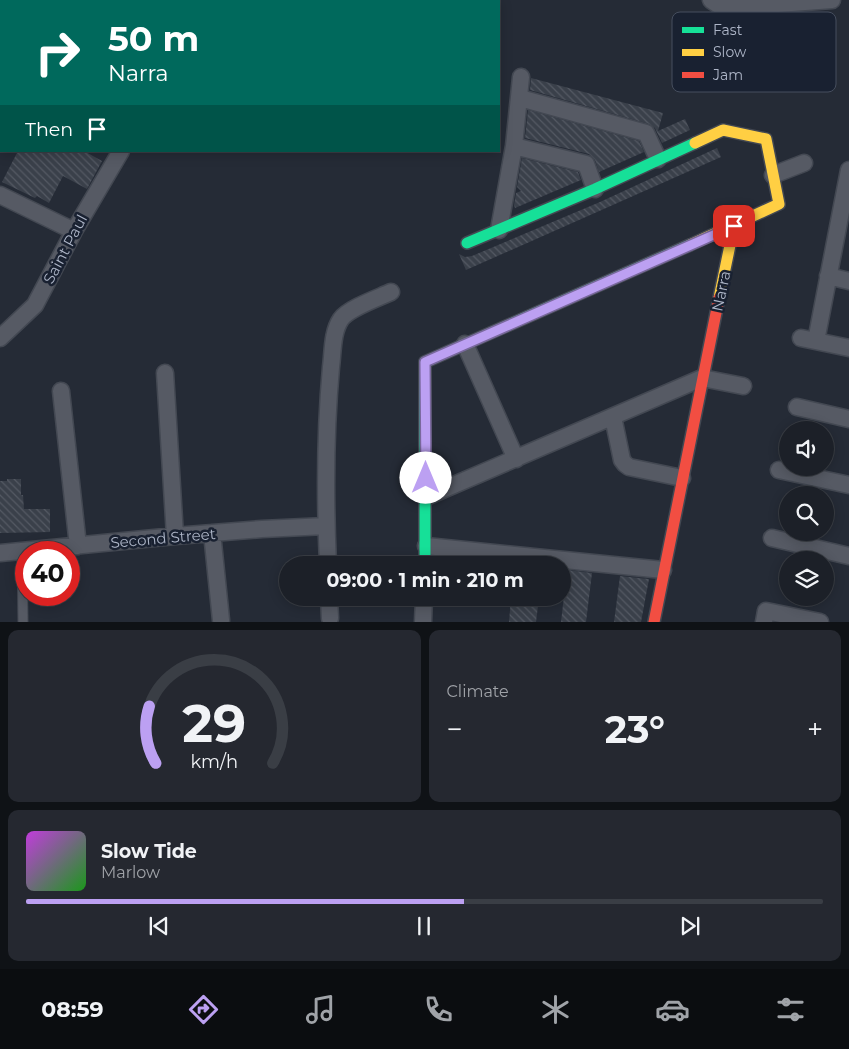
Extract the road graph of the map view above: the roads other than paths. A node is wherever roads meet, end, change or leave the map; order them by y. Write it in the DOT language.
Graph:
graph roads {
  1 [pos="711,0"];
  2 [pos="832,0"];
  3 [pos="521,77"];
  4 [pos="520,98"];
  5 [pos="514,146"];
  6 [pos="114,153"];
  7 [pos="658,159"];
  8 [pos="804,163"];
  9 [pos="849,170"];
  10 [pos="773,175"];
  11 [pos="595,189"];
  12 [pos="0,194"];
  13 [pos="846,206"];
  14 [pos="734,226"];
  15 [pos="499,230"];
  16 [pos="74,231"];
  17 [pos="467,243"];
  18 [pos="828,276"];
  19 [pos="849,281"];
  20 [pos="391,292"];
  21 [pos="0,338"];
  22 [pos="465,344"];
  23 [pos="849,348"];
  24 [pos="165,373"];
  25 [pos="702,378"];
  26 [pos="743,386"];
  27 [pos="61,391"];
  28 [pos="797,407"];
  29 [pos="613,417"];
  30 [pos="849,419"];
  31 [pos="516,458"];
  32 [pos="807,476"];
  33 [pos="682,478"];
  34 [pos="849,485"];
  35 [pos="426,497"];
  36 [pos="326,526"];
  37 [pos="212,533"];
  38 [pos="175,536"];
  39 [pos="772,538"];
  40 [pos="77,541"];
  41 [pos="80,546"];
  42 [pos="426,546"];
  43 [pos="15,552"];
  44 [pos="0,553"];
  45 [pos="328,556"];
  46 [pos="425,556"];
  47 [pos="849,556"];
  48 [pos="663,570"];
  49 [pos="24,606"];
  50 [pos="329,606"];
  51 [pos="424,606"];
  52 [pos="330,618"];
  53 [pos="221,620"];
  54 [pos="24,622"];
  55 [pos="423,622"];
  56 [pos="654,622"];
  57 [pos="764,622"];
  58 [pos="820,622"];
  1 -- 2 [label="street"];
  3 -- 4 [label="street"];
  4 -- 5 [label="street"];
  4 -- 7 [label="street"];
  5 -- 11 [label="street"];
  5 -- 15 [label="street"];
  6 -- 16 [label="street, Saint Paul"];
  7 -- 10 [label="street"];
  7 -- 11 [label="street"];
  8 -- 10 [label="street"];
  9 -- 13 [label="street"];
  10 -- 14 [label="street"];
  11 -- 15 [label="street"];
  12 -- 16 [label="street"];
  13 -- 18 [label="street"];
  14 -- 22 [label="street"];
  14 -- 25 [label="street, Narra"];
  15 -- 17 [label="street"];
  16 -- 21 [label="street, Saint Paul"];
  18 -- 19 [label="street"];
  18 -- 23 [label="street"];
  20 -- 36 [label="street"];
  22 -- 31 [label="street"];
  22 -- 35 [label="street"];
  24 -- 38 [label="street"];
  25 -- 26 [label="street"];
  25 -- 29 [label="street"];
  25 -- 33 [label="street, Narra"];
  27 -- 40 [label="street"];
  28 -- 30 [label="street"];
  29 -- 31 [label="street"];
  29 -- 33 [label="street"];
  31 -- 35 [label="street"];
  32 -- 34 [label="street"];
  33 -- 48 [label="street, Narra"];
  35 -- 42 [label="street"];
  36 -- 37 [label="street, Second Street"];
  36 -- 45 [label="street"];
  37 -- 38 [label="street, Second Street"];
  37 -- 53 [label="street"];
  38 -- 41 [label="street, Second Street"];
  39 -- 47 [label="street"];
  42 -- 46 [label="street"];
  42 -- 48 [label="street"];
  43 -- 44 [label="street, Second Street"];
  48 -- 56 [label="street, Narra"];
  49 -- 54 [label="lane"];
  50 -- 52 [label="street"];
  51 -- 55 [label="street"];
  57 -- 58 [label="street"];
}
